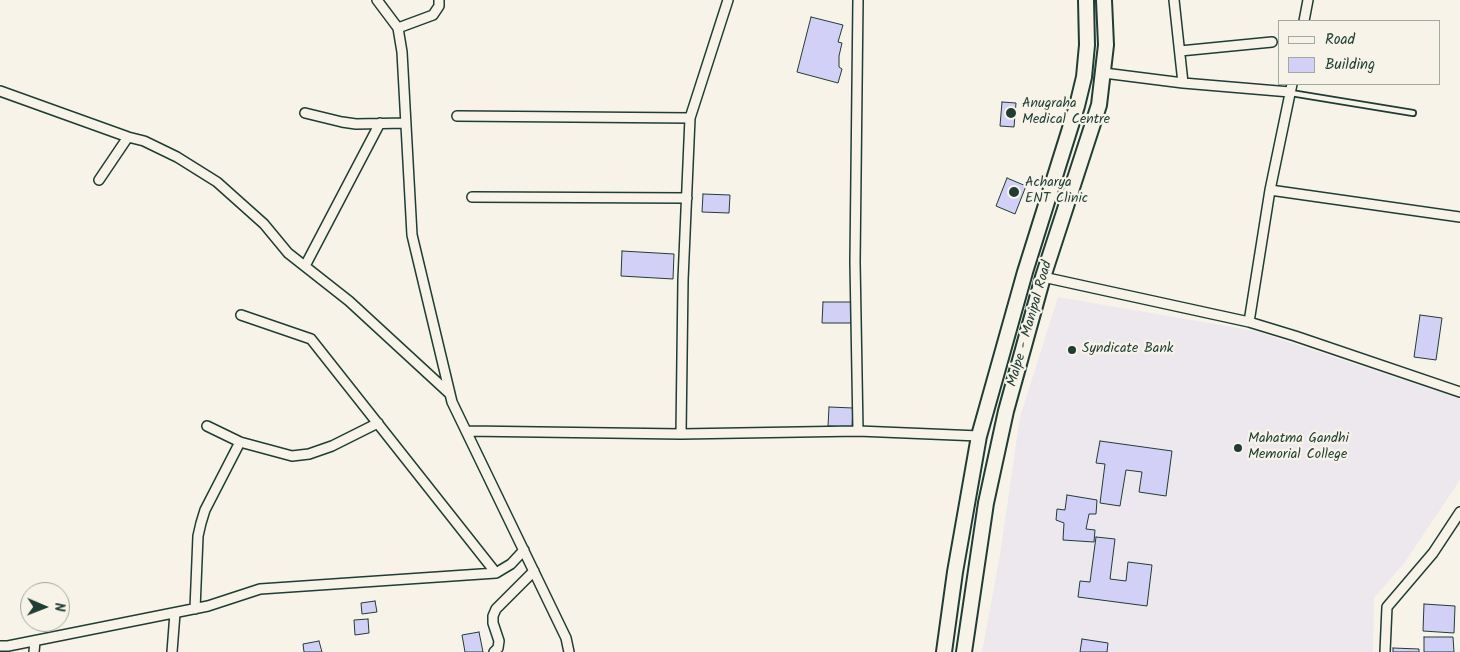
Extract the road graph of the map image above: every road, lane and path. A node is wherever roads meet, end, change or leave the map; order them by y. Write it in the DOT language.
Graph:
graph roads {
  1 [pos="377,0"];
  2 [pos="439,0"];
  3 [pos="728,0"];
  4 [pos="858,0"];
  5 [pos="1086,0"];
  6 [pos="1104,0"];
  7 [pos="1174,0"];
  8 [pos="1308,0"];
  9 [pos="1304,20"];
  10 [pos="398,28"];
  11 [pos="1272,42"];
  12 [pos="1180,51"];
  13 [pos="1104,73"];
  14 [pos="1183,83"];
  15 [pos="1291,88"];
  16 [pos="0,91"];
  17 [pos="305,113"];
  18 [pos="1413,113"];
  19 [pos="457,116"];
  20 [pos="690,118"];
  21 [pos="380,123"];
  22 [pos="406,123"];
  23 [pos="128,137"];
  24 [pos="99,180"];
  25 [pos="1270,190"];
  26 [pos="472,196"];
  27 [pos="687,198"];
  28 [pos="1460,217"];
  29 [pos="305,266"];
  30 [pos="1043,277"];
  31 [pos="241,315"];
  32 [pos="1249,322"];
  33 [pos="1460,392"];
  34 [pos="450,394"];
  35 [pos="378,423"];
  36 [pos="207,426"];
  37 [pos="467,431"];
  38 [pos="858,431"];
  39 [pos="681,434"];
  40 [pos="979,436"];
  41 [pos="240,442"];
  42 [pos="1460,512"];
  43 [pos="524,550"];
  44 [pos="534,571"];
  45 [pos="496,573"];
  46 [pos="195,609"];
  47 [pos="175,613"];
  48 [pos="34,641"];
  49 [pos="0,646"];
  50 [pos="34,652"];
  51 [pos="172,652"];
  52 [pos="494,652"];
  53 [pos="569,652"];
  54 [pos="944,652"];
  55 [pos="964,652"];
  56 [pos="1386,652"];
  1 -- 10 [label="street"];
  2 -- 10 [label="street"];
  3 -- 20 [label="street"];
  4 -- 38 [label="street"];
  5 -- 40 [label="highway, Malpe - Manipal Road"];
  6 -- 13 [label="highway, Malpe - Manipal Road"];
  7 -- 12 [label="street"];
  8 -- 9 [label="street"];
  10 -- 22 [label="street"];
  11 -- 12 [label="street"];
  12 -- 14 [label="street"];
  13 -- 14 [label="street"];
  13 -- 30 [label="highway, Malpe - Manipal Road"];
  14 -- 15 [label="street"];
  15 -- 18 [label="lane"];
  15 -- 25 [label="street"];
  16 -- 23 [label="street"];
  17 -- 21 [label="street"];
  19 -- 20 [label="street"];
  20 -- 27 [label="street"];
  21 -- 22 [label="street"];
  21 -- 29 [label="street"];
  22 -- 34 [label="street"];
  23 -- 24 [label="street"];
  23 -- 29 [label="street"];
  25 -- 28 [label="street"];
  25 -- 32 [label="street"];
  26 -- 27 [label="street"];
  27 -- 39 [label="street"];
  29 -- 34 [label="street"];
  30 -- 32 [label="street"];
  30 -- 55 [label="highway, Malpe - Manipal Road"];
  31 -- 35 [label="street"];
  32 -- 33 [label="street"];
  34 -- 37 [label="street"];
  35 -- 41 [label="street"];
  35 -- 45 [label="street"];
  36 -- 41 [label="street"];
  37 -- 39 [label="street"];
  37 -- 43 [label="street"];
  38 -- 39 [label="street"];
  38 -- 40 [label="street"];
  40 -- 54 [label="highway, Malpe - Manipal Road"];
  41 -- 46 [label="street"];
  42 -- 56 [label="street"];
  43 -- 44 [label="street"];
  43 -- 45 [label="street"];
  44 -- 52 [label="street"];
  44 -- 53 [label="street"];
  45 -- 46 [label="street"];
  46 -- 47 [label="street"];
  47 -- 48 [label="street"];
  47 -- 51 [label="street"];
  48 -- 49 [label="street"];
  48 -- 50 [label="street"];
}
